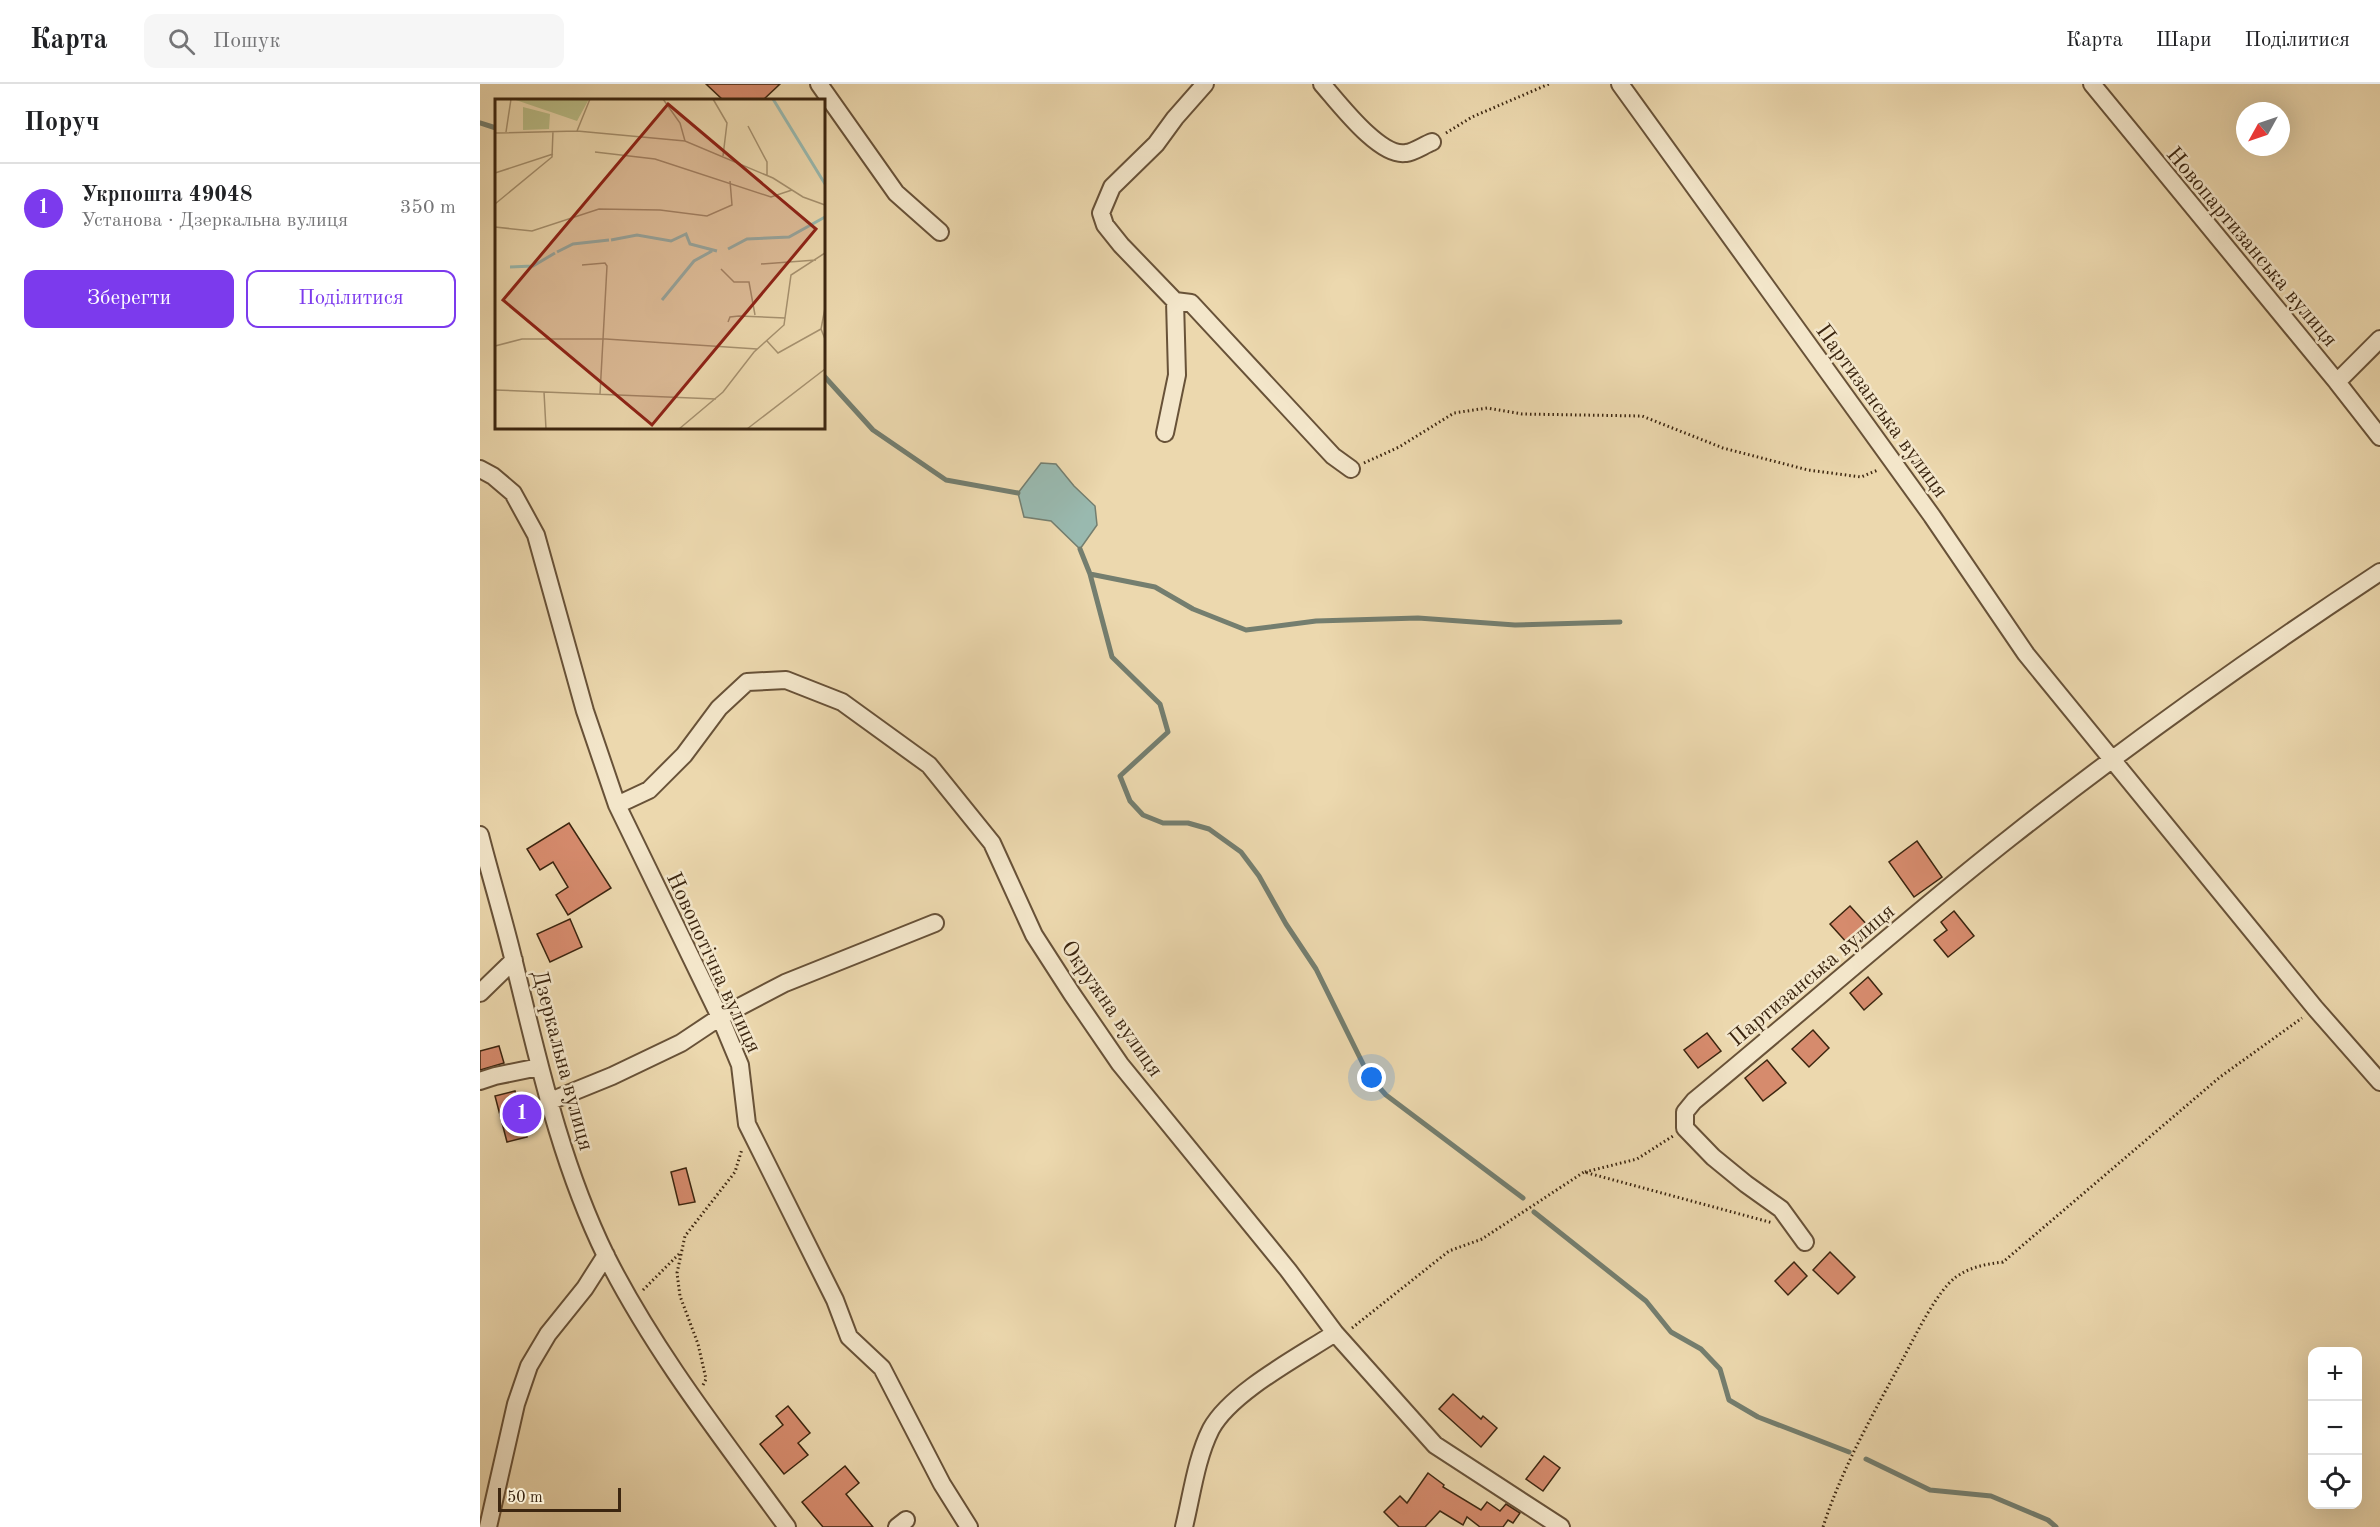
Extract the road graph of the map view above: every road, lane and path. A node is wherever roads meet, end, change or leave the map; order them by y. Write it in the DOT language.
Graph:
graph roads {
  1 [pos="819,84"];
  2 [pos="1205,84"];
  3 [pos="1322,84"];
  4 [pos="1550,84"];
  5 [pos="1620,84"];
  6 [pos="2092,84"];
  7 [pos="1432,142"];
  8 [pos="940,232"];
  9 [pos="1175,301"];
  10 [pos="2380,339"];
  11 [pos="2337,382"];
  12 [pos="1165,433"];
  13 [pos="2380,437"];
  14 [pos="1894,464"];
  15 [pos="480,469"];
  16 [pos="1351,470"];
  17 [pos="2380,572"];
  18 [pos="2111,760"];
  19 [pos="617,805"];
  20 [pos="480,835"];
  21 [pos="935,923"];
  22 [pos="514,960"];
  23 [pos="480,993"];
  24 [pos="2314,1008"];
  25 [pos="720,1017"];
  26 [pos="539,1067"];
  27 [pos="480,1081"];
  28 [pos="2380,1082"];
  29 [pos="548,1102"];
  30 [pos="747,1124"];
  31 [pos="1685,1128"];
  32 [pos="1584,1172"];
  33 [pos="1792,1225"];
  34 [pos="1804,1242"];
  35 [pos="682,1251"];
  36 [pos="606,1255"];
  37 [pos="631,1302"];
  38 [pos="1337,1336"];
  39 [pos="696,1400"];
  40 [pos="488,1527"];
  41 [pos="787,1527"];
  42 [pos="969,1527"];
  43 [pos="1185,1527"];
  44 [pos="1562,1527"];
  45 [pos="1823,1527"];
  1 -- 8 [label="street"];
  2 -- 9 [label="street"];
  3 -- 7 [label="street"];
  4 -- 7 [label="path"];
  5 -- 14 [label="street, Партизанська вулиця"];
  6 -- 11 [label="street, Новопартизанська вулиця"];
  9 -- 12 [label="street"];
  9 -- 16 [label="street"];
  10 -- 11 [label="street"];
  11 -- 13 [label="street, Новопартизанська вулиця"];
  14 -- 16 [label="path"];
  14 -- 18 [label="street, Партизанська вулиця"];
  15 -- 19 [label="street, Новопотічна вулиця"];
  17 -- 18 [label="street, Партизанська вулиця"];
  18 -- 24 [label="street, Партизанська вулиця"];
  18 -- 31 [label="street, Партизанська вулиця"];
  19 -- 25 [label="street, Новопотічна вулиця"];
  19 -- 38 [label="street, Окружна вулиця"];
  20 -- 22 [label="street, Дзеркальна вулиця"];
  21 -- 25 [label="street"];
  22 -- 23 [label="street"];
  22 -- 26 [label="street, Дзеркальна вулиця"];
  24 -- 28 [label="street, Партизанська вулиця"];
  24 -- 45 [label="path"];
  25 -- 29 [label="street"];
  25 -- 30 [label="street, Новопотічна вулиця"];
  26 -- 27 [label="street"];
  26 -- 29 [label="street, Дзеркальна вулиця"];
  29 -- 36 [label="street, Дзеркальна вулиця"];
  30 -- 35 [label="path"];
  30 -- 42 [label="street, Новопотічна вулиця"];
  31 -- 32 [label="path"];
  31 -- 33 [label="street"];
  32 -- 33 [label="path"];
  32 -- 38 [label="path"];
  33 -- 34 [label="street"];
  35 -- 37 [label="path"];
  35 -- 39 [label="path"];
  36 -- 37 [label="street, Дзеркальна вулиця"];
  36 -- 40 [label="street"];
  37 -- 39 [label="street, Дзеркальна вулиця"];
  38 -- 43 [label="street"];
  38 -- 44 [label="street, Окружна вулиця"];
  39 -- 41 [label="street, Дзеркальна вулиця"];
}
